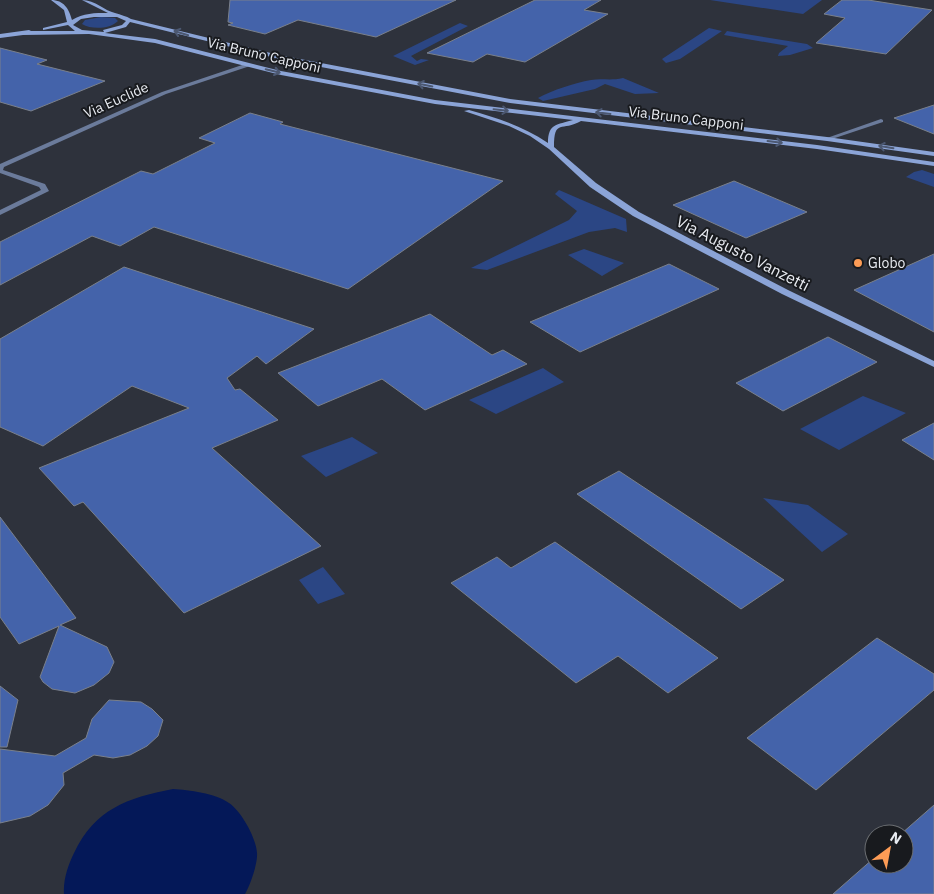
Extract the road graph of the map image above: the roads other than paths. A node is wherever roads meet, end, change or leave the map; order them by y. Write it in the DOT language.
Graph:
graph roads {
  1 [pos="54,0"];
  2 [pos="85,0"];
  3 [pos="112,14"];
  4 [pos="128,20"];
  5 [pos="71,23"];
  6 [pos="89,32"];
  7 [pos="23,33"];
  8 [pos="0,36"];
  9 [pos="248,66"];
  10 [pos="457,92"];
  11 [pos="435,102"];
  12 [pos="588,119"];
  13 [pos="881,120"];
  14 [pos="827,139"];
  15 [pos="551,148"];
  16 [pos="934,154"];
  17 [pos="934,164"];
  18 [pos="0,170"];
  19 [pos="0,213"];
  20 [pos="934,364"];
  1 -- 5 [label="main road"];
  2 -- 3 [label="main road, Via Bruno Capponi"];
  3 -- 4 [label="main road, Via Bruno Capponi"];
  3 -- 5 [label="main road"];
  4 -- 6 [label="main road"];
  10 -- 4 [label="main road, Via Bruno Capponi, one-way"];
  5 -- 6 [label="main road"];
  5 -- 7 [label="main road"];
  6 -- 7 [label="main road"];
  6 -- 9 [label="main road, Via Bruno Capponi"];
  7 -- 8 [label="main road"];
  9 -- 11 [label="main road, Via Bruno Capponi, one-way"];
  9 -- 18 [label="street, Via Euclide"];
  10 -- 11 [label="main road, Via Bruno Capponi"];
  14 -- 10 [label="main road, Via Bruno Capponi, one-way"];
  11 -- 12 [label="main road, Via Bruno Capponi, one-way"];
  11 -- 15 [label="main road, Via Augusto Vanzetti"];
  12 -- 15 [label="main road"];
  12 -- 17 [label="main road, Via Bruno Capponi, one-way"];
  13 -- 14 [label="lane"];
  16 -- 14 [label="main road, Via Bruno Capponi, one-way"];
  15 -- 20 [label="main road, Via Augusto Vanzetti"];
  18 -- 19 [label="street, Via Euclide"];
}
